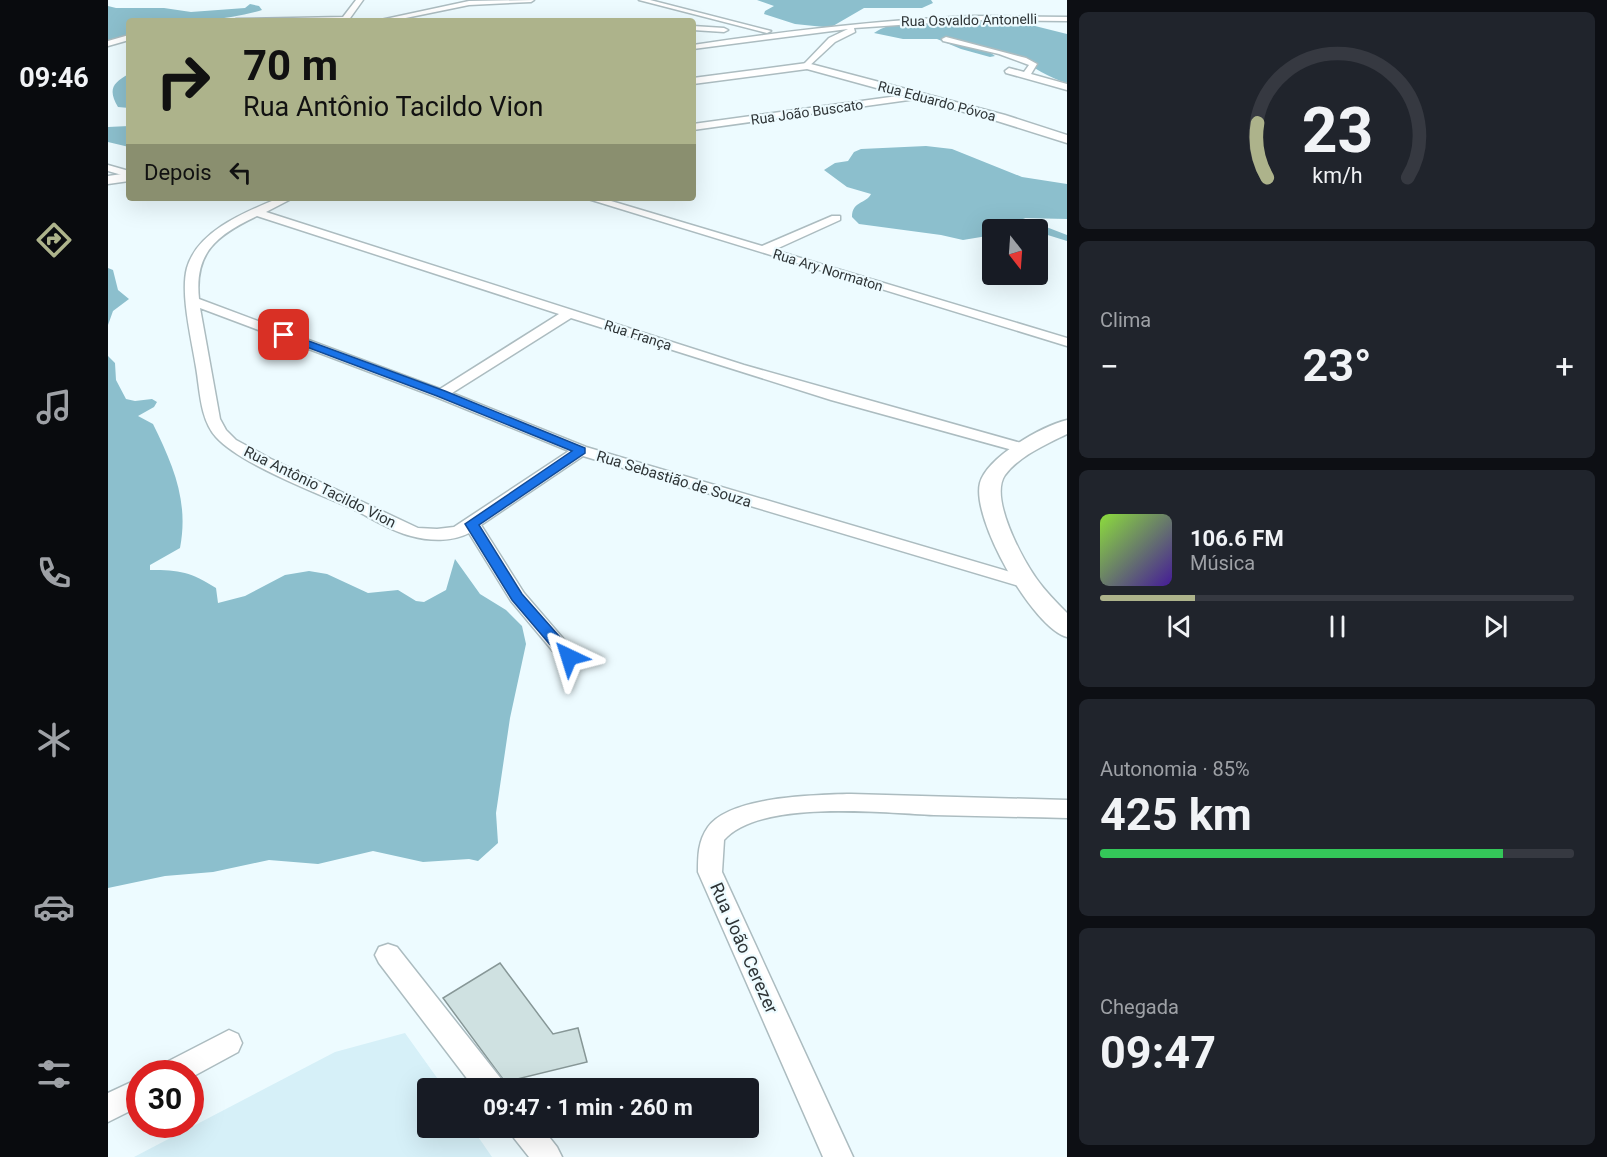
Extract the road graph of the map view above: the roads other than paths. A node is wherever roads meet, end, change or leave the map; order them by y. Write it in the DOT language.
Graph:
graph roads {
  1 [pos="360,0"];
  2 [pos="531,0"];
  3 [pos="642,0"];
  4 [pos="346,18"];
  5 [pos="395,18"];
  6 [pos="1067,19"];
  7 [pos="871,24"];
  8 [pos="696,28"];
  9 [pos="822,28"];
  10 [pos="843,32"];
  11 [pos="780,34"];
  12 [pos="770,35"];
  13 [pos="126,39"];
  14 [pos="946,39"];
  15 [pos="108,44"];
  16 [pos="696,47"];
  17 [pos="807,66"];
  18 [pos="1009,71"];
  19 [pos="1025,76"];
  20 [pos="696,81"];
  21 [pos="1067,87"];
  22 [pos="920,96"];
  23 [pos="696,128"];
  24 [pos="1067,139"];
  25 [pos="108,168"];
  26 [pos="126,175"];
  27 [pos="126,177"];
  28 [pos="108,180"];
  29 [pos="281,201"];
  30 [pos="600,201"];
  31 [pos="256,212"];
  32 [pos="836,218"];
  33 [pos="763,250"];
  34 [pos="194,301"];
  35 [pos="570,313"];
  36 [pos="1067,342"];
  37 [pos="441,394"];
  38 [pos="1067,426"];
  39 [pos="1023,448"];
  40 [pos="581,450"];
  41 [pos="472,524"];
  42 [pos="1028,584"];
  43 [pos="1067,628"];
  44 [pos="569,657"];
  45 [pos="1067,809"];
  46 [pos="388,955"];
  47 [pos="229,1043"];
  48 [pos="197,1060"];
  49 [pos="483,1078"];
  50 [pos="126,1098"];
  51 [pos="108,1108"];
  52 [pos="532,1138"];
  53 [pos="547,1157"];
  54 [pos="838,1157"];
  1 -- 4 [label="street"];
  2 -- 5 [label="street"];
  3 -- 11 [label="street"];
  6 -- 7 [label="street, Rua Osvaldo Antonelli"];
  7 -- 9 [label="street"];
  7 -- 10 [label="street"];
  8 -- 12 [label="street"];
  9 -- 10 [label="street"];
  9 -- 11 [label="street"];
  10 -- 17 [label="street"];
  11 -- 12 [label="street"];
  12 -- 16 [label="street"];
  13 -- 15 [label="street"];
  14 -- 19 [label="street"];
  17 -- 20 [label="street"];
  17 -- 22 [label="street, Rua Eduardo Póvoa"];
  18 -- 19 [label="street"];
  19 -- 21 [label="street"];
  22 -- 23 [label="street, Rua João Buscato"];
  22 -- 24 [label="street, Rua Eduardo Póvoa"];
  25 -- 26 [label="street"];
  27 -- 28 [label="street"];
  29 -- 31 [label="street, Rua Antônio Tacildo Vion"];
  30 -- 33 [label="street, Rua Ary Normaton"];
  31 -- 34 [label="street, Rua Antônio Tacildo Vion"];
  31 -- 35 [label="street, Rua França"];
  32 -- 33 [label="street"];
  33 -- 36 [label="street, Rua Ary Normaton"];
  34 -- 37 [label="street, Rua Sebastião de Souza"];
  34 -- 41 [label="street, Rua Antônio Tacildo Vion"];
  35 -- 37 [label="street"];
  35 -- 39 [label="street, Rua França"];
  37 -- 40 [label="street, Rua Sebastião de Souza"];
  38 -- 39 [label="street"];
  39 -- 42 [label="street"];
  40 -- 41 [label="street, Rua Antônio Tacildo Vion"];
  40 -- 42 [label="street, Rua Sebastião de Souza"];
  41 -- 44 [label="street"];
  42 -- 43 [label="street"];
  45 -- 54 [label="street, Rua João Cerezer"];
  46 -- 49 [label="street"];
  47 -- 48 [label="street"];
  50 -- 51 [label="street"];
  52 -- 53 [label="street"];
}
